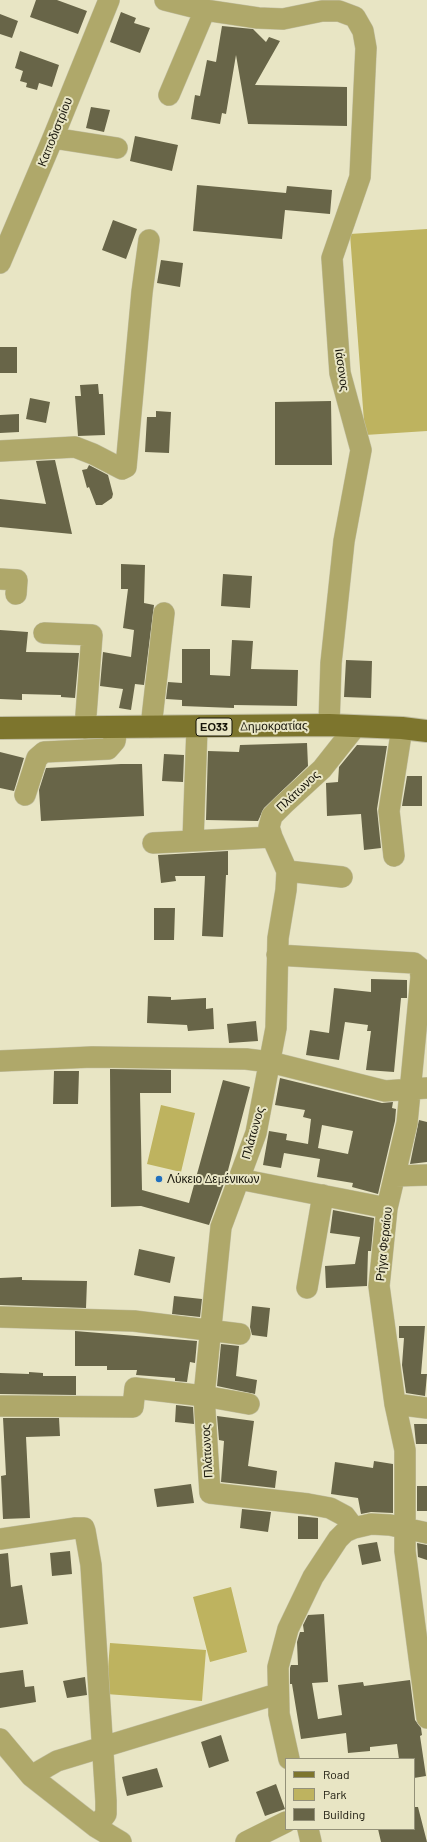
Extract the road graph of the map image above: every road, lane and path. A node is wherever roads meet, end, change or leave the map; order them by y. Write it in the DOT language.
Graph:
graph roads {
  1 [pos="109,0"];
  2 [pos="167,0"];
  3 [pos="317,5"];
  4 [pos="205,10"];
  5 [pos="169,94"];
  6 [pos="53,138"];
  7 [pos="117,148"];
  8 [pos="149,240"];
  9 [pos="0,262"];
  10 [pos="0,451"];
  11 [pos="0,579"];
  12 [pos="16,594"];
  13 [pos="164,613"];
  14 [pos="44,633"];
  15 [pos="329,726"];
  16 [pos="356,726"];
  17 [pos="151,727"];
  18 [pos="0,728"];
  19 [pos="57,728"];
  20 [pos="85,728"];
  21 [pos="117,728"];
  22 [pos="198,728"];
  23 [pos="402,728"];
  24 [pos="427,730"];
  25 [pos="58,751"];
  26 [pos="25,795"];
  27 [pos="272,837"];
  28 [pos="193,841"];
  29 [pos="153,843"];
  30 [pos="394,856"];
  31 [pos="287,871"];
  32 [pos="342,877"];
  33 [pos="277,955"];
  34 [pos="0,1061"];
  35 [pos="270,1062"];
  36 [pos="418,1089"];
  37 [pos="427,1175"];
  38 [pos="395,1176"];
  39 [pos="239,1179"];
  40 [pos="323,1195"];
  41 [pos="387,1208"];
  42 [pos="307,1288"];
  43 [pos="0,1316"];
  44 [pos="211,1332"];
  45 [pos="240,1334"];
  46 [pos="204,1396"];
  47 [pos="249,1404"];
  48 [pos="395,1404"];
  49 [pos="0,1406"];
  50 [pos="427,1408"];
  51 [pos="354,1528"];
  52 [pos="404,1528"];
  53 [pos="427,1533"];
  54 [pos="0,1539"];
  55 [pos="278,1694"];
  56 [pos="427,1718"];
  57 [pos="0,1739"];
  58 [pos="102,1747"];
  59 [pos="289,1758"];
  60 [pos="31,1776"];
  61 [pos="285,1822"];
  62 [pos="96,1828"];
  63 [pos="308,1830"];
  64 [pos="121,1842"];
  65 [pos="246,1842"];
  66 [pos="311,1842"];
  1 -- 6 [label="street, Καποδιστρίου"];
  2 -- 4 [label="street"];
  3 -- 4 [label="street"];
  3 -- 15 [label="street, Ιάσονος"];
  4 -- 5 [label="street"];
  6 -- 7 [label="street"];
  6 -- 9 [label="street, Καποδιστρίου"];
  8 -- 10 [label="street"];
  11 -- 12 [label="street"];
  13 -- 17 [label="street"];
  14 -- 20 [label="street"];
  15 -- 16 [label="main road, Δημοκρατίας / ΕΟ33"];
  15 -- 22 [label="main road, Δημοκρατίας / ΕΟ33"];
  16 -- 23 [label="main road, Δημοκρατίας / ΕΟ33"];
  16 -- 27 [label="street, Πλάτωνος"];
  17 -- 21 [label="main road, Δημοκρατίας / ΕΟ33"];
  17 -- 22 [label="main road, Δημοκρατίας / ΕΟ33"];
  18 -- 19 [label="main road, Δημοκρατίας / ΕΟ33"];
  19 -- 20 [label="main road, Δημοκρατίας / ΕΟ33"];
  19 -- 25 [label="street"];
  20 -- 21 [label="main road, Δημοκρατίας / ΕΟ33"];
  21 -- 25 [label="street"];
  22 -- 28 [label="street"];
  23 -- 24 [label="main road, Δημοκρατίας / ΕΟ33"];
  23 -- 30 [label="street"];
  25 -- 26 [label="street"];
  27 -- 28 [label="street"];
  27 -- 31 [label="street, Πλάτωνος"];
  28 -- 29 [label="street"];
  31 -- 32 [label="street"];
  31 -- 33 [label="street, Πλάτωνος"];
  33 -- 35 [label="street, Πλάτωνος"];
  33 -- 36 [label="street, Ρήγα Φεραίου"];
  34 -- 35 [label="street"];
  35 -- 36 [label="street"];
  35 -- 39 [label="street, Πλάτωνος"];
  36 -- 38 [label="street, Ρήγα Φεραίου"];
  37 -- 38 [label="street"];
  38 -- 41 [label="street, Ρήγα Φεραίου"];
  39 -- 40 [label="street"];
  39 -- 44 [label="street, Πλάτωνος"];
  40 -- 41 [label="street"];
  40 -- 42 [label="street"];
  41 -- 48 [label="street, Ρήγα Φεραίου"];
  43 -- 44 [label="street"];
  44 -- 45 [label="street"];
  44 -- 46 [label="street, Πλάτωνος"];
  46 -- 47 [label="street"];
  46 -- 49 [label="street"];
  46 -- 51 [label="street, Πλάτωνος"];
  48 -- 50 [label="street"];
  48 -- 52 [label="street, Ρήγα Φεραίου"];
  51 -- 52 [label="street"];
  51 -- 55 [label="street"];
  52 -- 53 [label="street"];
  52 -- 56 [label="street, Ρήγα Φεραίου"];
  54 -- 58 [label="street"];
  55 -- 58 [label="street"];
  55 -- 59 [label="street"];
  57 -- 60 [label="street"];
  58 -- 60 [label="street"];
  58 -- 62 [label="street"];
  60 -- 62 [label="street"];
  61 -- 65 [label="street"];
  62 -- 64 [label="street"];
  63 -- 66 [label="street"];
}
